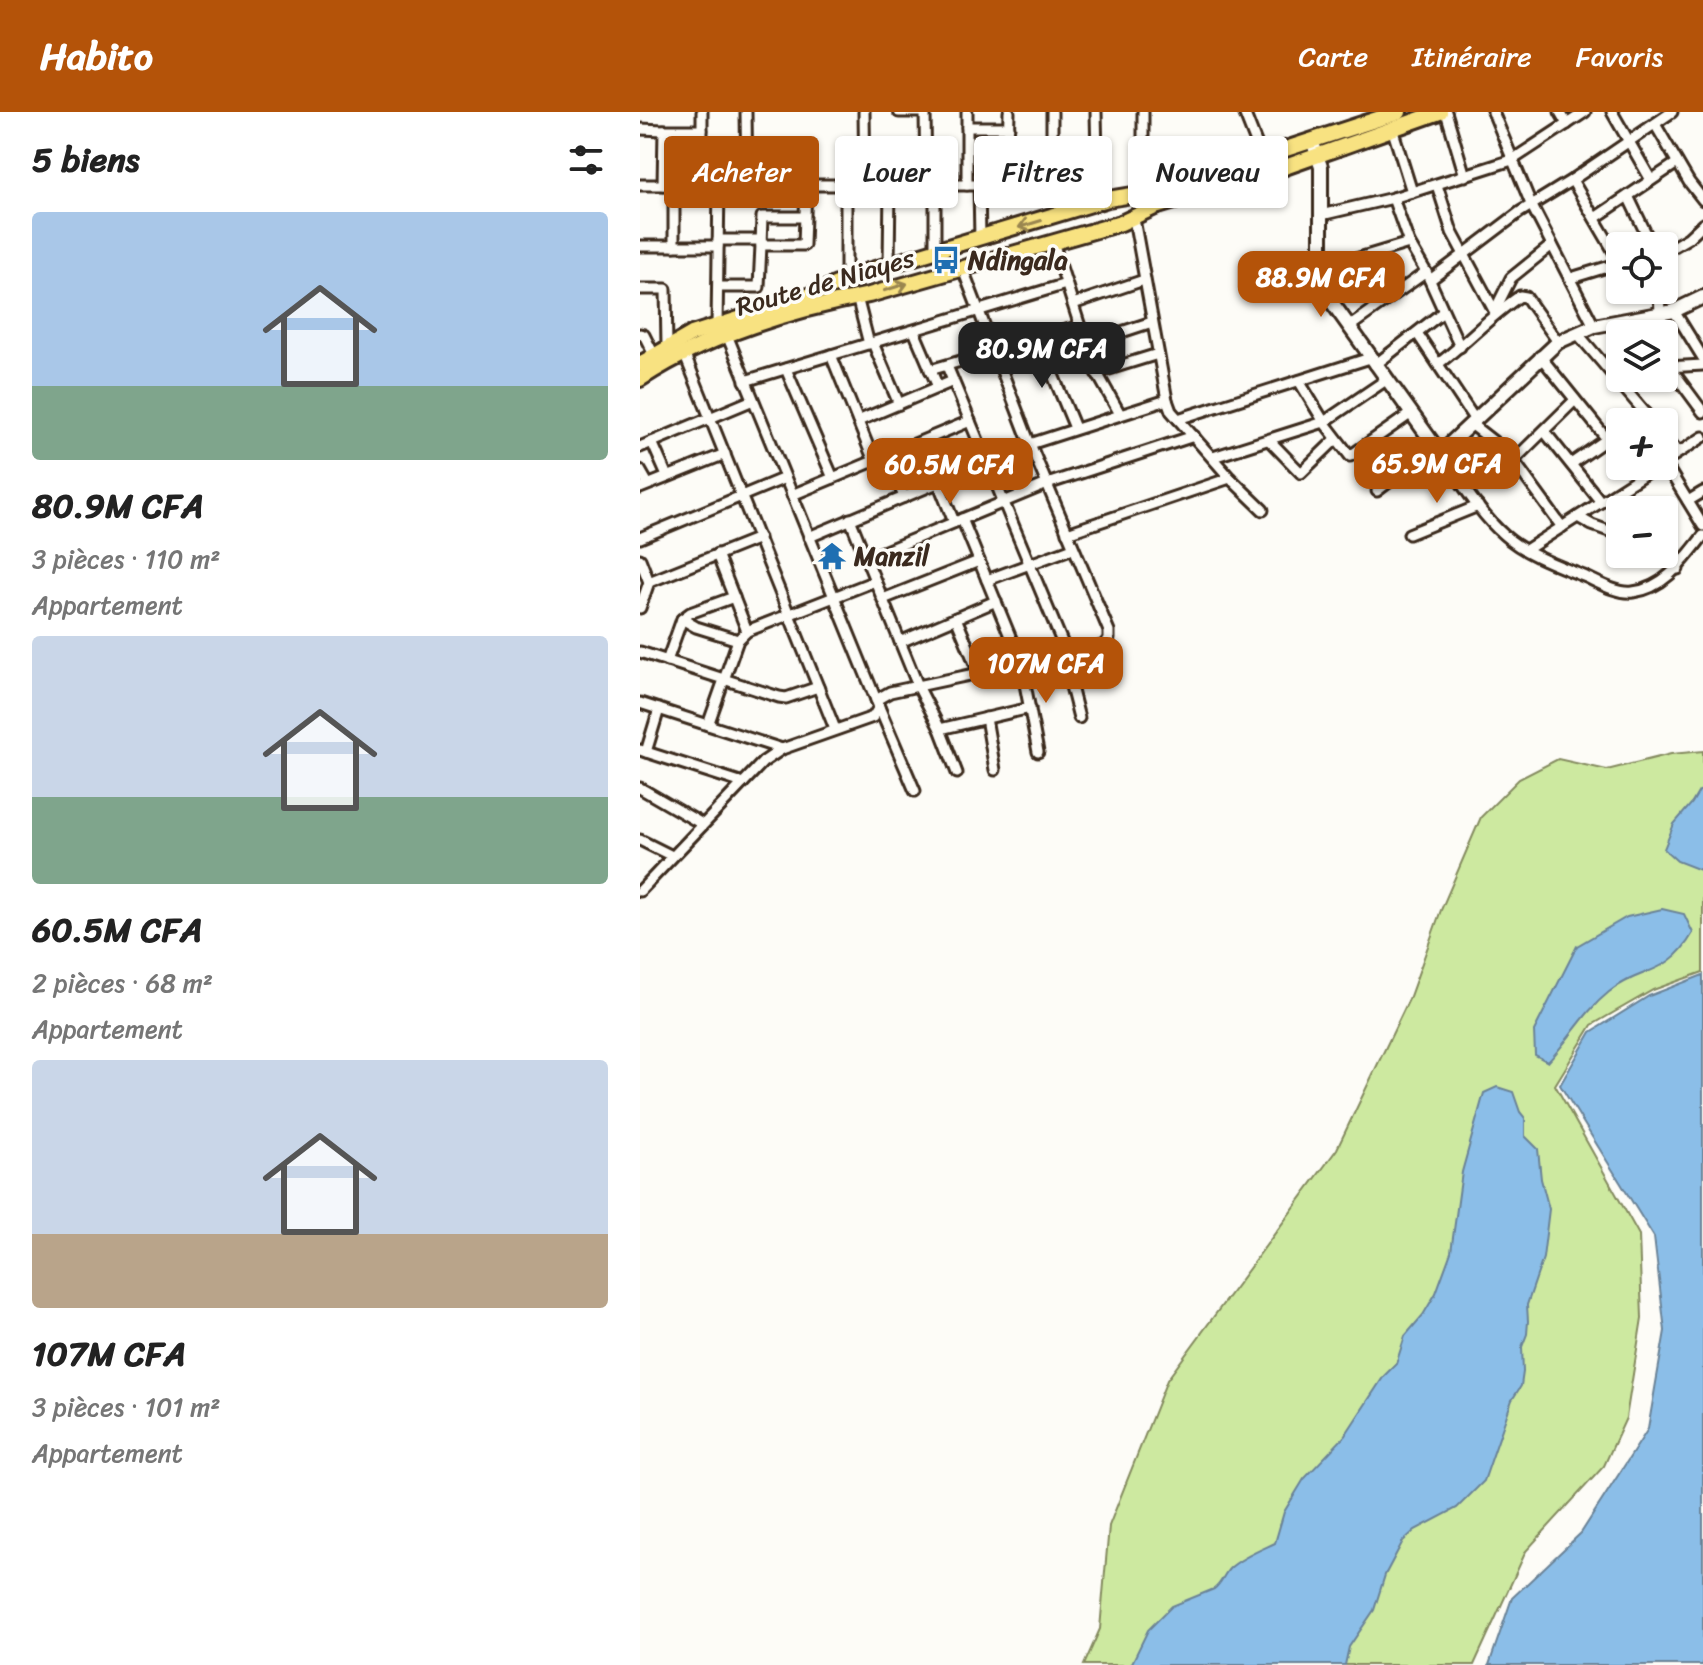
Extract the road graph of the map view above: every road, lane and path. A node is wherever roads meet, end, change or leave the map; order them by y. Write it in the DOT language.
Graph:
graph roads {
  1 [pos="702,112"];
  2 [pos="746,112"];
  3 [pos="864,112"];
  4 [pos="899,112"];
  5 [pos="925,112"];
  6 [pos="967,112"];
  7 [pos="1009,112"];
  8 [pos="1052,112"];
  9 [pos="1096,112"];
  10 [pos="1143,112"];
  11 [pos="1244,112"];
  12 [pos="1399,112"];
  13 [pos="1443,112"];
  14 [pos="1493,112"];
  15 [pos="1560,112"];
  16 [pos="1585,112"];
  17 [pos="1612,112"];
  18 [pos="1672,112"];
  19 [pos="1363,118"];
  20 [pos="1567,124"];
  21 [pos="1655,124"];
  22 [pos="967,127"];
  23 [pos="1009,127"];
  24 [pos="1392,128"];
  25 [pos="640,129"];
  26 [pos="664,130"];
  27 [pos="702,130"];
  28 [pos="665,136"];
  29 [pos="702,136"];
  30 [pos="746,136"];
  31 [pos="864,136"];
  32 [pos="927,136"];
  33 [pos="1009,136"];
  34 [pos="1052,136"];
  35 [pos="1096,136"];
  36 [pos="1143,136"];
  37 [pos="1252,136"];
  38 [pos="1312,140"];
  39 [pos="1628,141"];
  40 [pos="1288,148"];
  41 [pos="1317,155"];
  42 [pos="1512,160"];
  43 [pos="1677,163"];
  44 [pos="1288,166"];
  45 [pos="1465,176"];
  46 [pos="1572,180"];
  47 [pos="1651,180"];
  48 [pos="640,185"];
  49 [pos="664,185"];
  50 [pos="958,185"];
  51 [pos="967,185"];
  52 [pos="974,185"];
  53 [pos="1437,185"];
  54 [pos="1412,192"];
  55 [pos="1628,196"];
  56 [pos="1393,198"];
  57 [pos="1703,200"];
  58 [pos="1531,204"];
  59 [pos="671,208"];
  60 [pos="719,208"];
  61 [pos="805,208"];
  62 [pos="846,208"];
  63 [pos="890,208"];
  64 [pos="932,208"];
  65 [pos="979,208"];
  66 [pos="1079,208"];
  67 [pos="1153,208"];
  68 [pos="1321,215"];
  69 [pos="805,217"];
  70 [pos="1595,218"];
  71 [pos="1134,219"];
  72 [pos="1703,224"];
  73 [pos="1645,232"];
  74 [pos="1606,237"];
  75 [pos="980,239"];
  76 [pos="1053,242"];
  77 [pos="718,243"];
  78 [pos="761,243"];
  79 [pos="1409,243"];
  80 [pos="1678,244"];
  81 [pos="1552,245"];
  82 [pos="640,246"];
  83 [pos="674,246"];
  84 [pos="935,252"];
  85 [pos="1465,253"];
  86 [pos="1362,258"];
  87 [pos="889,265"];
  88 [pos="962,267"];
  89 [pos="1606,267"];
  90 [pos="1319,270"];
  91 [pos="1428,276"];
  92 [pos="1571,278"];
  93 [pos="1144,280"];
  94 [pos="846,281"];
  95 [pos="1066,284"];
  96 [pos="719,287"];
  97 [pos="640,289"];
  98 [pos="857,297"];
  99 [pos="1391,297"];
  100 [pos="1703,297"];
  101 [pos="1073,304"];
  102 [pos="1660,304"];
  103 [pos="979,311"];
  104 [pos="1674,311"];
  105 [pos="1443,312"];
  106 [pos="1495,312"];
  107 [pos="1660,314"];
  108 [pos="1152,322"];
  109 [pos="1080,326"];
  110 [pos="1594,326"];
  111 [pos="1349,327"];
  112 [pos="722,330"];
  113 [pos="914,331"];
  114 [pos="1417,333"];
  115 [pos="1577,333"];
  116 [pos="640,334"];
  117 [pos="1038,339"];
  118 [pos="1558,342"];
  119 [pos="871,343"];
  120 [pos="1085,344"];
  121 [pos="1460,347"];
  122 [pos="660,351"];
  123 [pos="995,352"];
  124 [pos="684,353"];
  125 [pos="1158,354"];
  126 [pos="831,355"];
  127 [pos="1540,356"];
  128 [pos="1703,358"];
  129 [pos="1373,361"];
  130 [pos="1606,363"];
  131 [pos="640,364"];
  132 [pos="1438,364"];
  133 [pos="1703,365"];
  134 [pos="947,366"];
  135 [pos="1678,366"];
  136 [pos="786,369"];
  137 [pos="930,370"];
  138 [pos="1096,373"];
  139 [pos="640,379"];
  140 [pos="1386,380"];
  141 [pos="745,381"];
  142 [pos="953,381"];
  143 [pos="1299,381"];
  144 [pos="1678,382"];
  145 [pos="938,387"];
  146 [pos="1630,392"];
  147 [pos="753,400"];
  148 [pos="1167,400"];
  149 [pos="1575,400"];
  150 [pos="899,404"];
  151 [pos="1642,408"];
  152 [pos="1703,412"];
  153 [pos="1120,414"];
  154 [pos="1410,414"];
  155 [pos="710,418"];
  156 [pos="1178,419"];
  157 [pos="858,421"];
  158 [pos="970,421"];
  159 [pos="1324,422"];
  160 [pos="1473,422"];
  161 [pos="1075,428"];
  162 [pos="1545,432"];
  163 [pos="1194,436"];
  164 [pos="1606,438"];
  165 [pos="1703,438"];
  166 [pos="1336,439"];
  167 [pos="1269,440"];
  168 [pos="1606,440"];
  169 [pos="652,442"];
  170 [pos="1030,444"];
  171 [pos="640,447"];
  172 [pos="1438,450"];
  173 [pos="1678,452"];
  174 [pos="725,454"];
  175 [pos="887,455"];
  176 [pos="1213,457"];
  177 [pos="874,461"];
  178 [pos="1513,461"];
  179 [pos="987,462"];
  180 [pos="1571,464"];
  181 [pos="640,470"];
  182 [pos="667,476"];
  183 [pos="785,478"];
  184 [pos="833,478"];
  185 [pos="1230,478"];
  186 [pos="1635,480"];
  187 [pos="1675,480"];
  188 [pos="938,482"];
  189 [pos="1047,484"];
  190 [pos="644,486"];
  191 [pos="1377,491"];
  192 [pos="1703,492"];
  193 [pos="792,495"];
  194 [pos="742,496"];
  195 [pos="904,497"];
  196 [pos="1688,501"];
  197 [pos="1004,502"];
  198 [pos="1601,502"];
  199 [pos="1478,506"];
  200 [pos="1263,510"];
  201 [pos="1578,517"];
  202 [pos="850,519"];
  203 [pos="958,521"];
  204 [pos="1703,526"];
  205 [pos="1562,527"];
  206 [pos="1606,530"];
  207 [pos="1067,533"];
  208 [pos="1409,534"];
  209 [pos="1703,536"];
  210 [pos="809,537"];
  211 [pos="640,538"];
  212 [pos="759,538"];
  213 [pos="1073,548"];
  214 [pos="1526,550"];
  215 [pos="717,554"];
  216 [pos="640,559"];
  217 [pos="866,559"];
  218 [pos="979,561"];
  219 [pos="1030,564"];
  220 [pos="1678,569"];
  221 [pos="987,580"];
  222 [pos="875,581"];
  223 [pos="649,582"];
  224 [pos="734,597"];
  225 [pos="834,597"];
  226 [pos="883,599"];
  227 [pos="996,601"];
  228 [pos="640,608"];
  229 [pos="789,614"];
  230 [pos="956,618"];
  231 [pos="682,619"];
  232 [pos="747,631"];
  233 [pos="738,640"];
  234 [pos="900,642"];
  235 [pos="640,652"];
  236 [pos="1065,655"];
  237 [pos="667,661"];
  238 [pos="1021,663"];
  239 [pos="979,673"];
  240 [pos="724,679"];
  241 [pos="918,686"];
  242 [pos="818,687"];
  243 [pos="640,703"];
  244 [pos="878,704"];
  245 [pos="1030,708"];
  246 [pos="659,709"];
  247 [pos="986,718"];
  248 [pos="1079,718"];
  249 [pos="708,725"];
  250 [pos="835,729"];
  251 [pos="940,729"];
  252 [pos="782,749"];
  253 [pos="643,751"];
  254 [pos="1038,752"];
  255 [pos="995,770"];
  256 [pos="957,773"];
  257 [pos="743,783"];
  258 [pos="640,788"];
  259 [pos="915,791"];
  260 [pos="702,824"];
  261 [pos="640,840"];
  262 [pos="672,856"];
  263 [pos="641,890"];
  1 -- 27 [label="street"];
  2 -- 30 [label="street"];
  3 -- 31 [label="street"];
  4 -- 5 [label="street"];
  5 -- 32 [label="street"];
  6 -- 22 [label="street"];
  7 -- 23 [label="street"];
  8 -- 34 [label="street"];
  9 -- 35 [label="street"];
  10 -- 36 [label="street"];
  11 -- 37 [label="street"];
  12 -- 19 [label="main road, Route de Niayes"];
  13 -- 24 [label="main road, Route de Niayes"];
  13 -- 45 [label="street"];
  14 -- 42 [label="street"];
  15 -- 20 [label="street"];
  16 -- 20 [label="street"];
  17 -- 39 [label="street"];
  18 -- 21 [label="street"];
  19 -- 38 [label="main road, Route de Niayes"];
  20 -- 42 [label="street"];
  21 -- 39 [label="street"];
  21 -- 43 [label="street"];
  22 -- 23 [label="street"];
  22 -- 51 [label="street"];
  23 -- 33 [label="street"];
  24 -- 41 [label="main road, Route de Niayes"];
  24 -- 54 [label="street"];
  25 -- 26 [label="street"];
  26 -- 27 [label="street"];
  26 -- 28 [label="street"];
  27 -- 29 [label="street"];
  38 -- 40 [label="main road, Route de Niayes"];
  38 -- 41 [label="street"];
  39 -- 46 [label="street"];
  39 -- 47 [label="street"];
  41 -- 44 [label="main road, Route de Niayes"];
  41 -- 68 [label="street"];
  42 -- 45 [label="street"];
  42 -- 58 [label="street"];
  43 -- 47 [label="street"];
  43 -- 57 [label="street"];
  45 -- 53 [label="street"];
  46 -- 58 [label="street"];
  46 -- 70 [label="street"];
  47 -- 55 [label="street"];
  48 -- 49 [label="street"];
  50 -- 51 [label="street"];
  51 -- 52 [label="street"];
  53 -- 54 [label="street"];
  53 -- 85 [label="street"];
  54 -- 56 [label="street"];
  55 -- 70 [label="street"];
  55 -- 73 [label="street"];
  56 -- 68 [label="street"];
  56 -- 79 [label="street"];
  58 -- 81 [label="street"];
  58 -- 85 [label="street"];
  59 -- 83 [label="street"];
  60 -- 77 [label="street"];
  61 -- 69 [label="street"];
  62 -- 94 [label="street"];
  63 -- 87 [label="street"];
  64 -- 84 [label="street"];
  65 -- 75 [label="street"];
  66 -- 75 [label="main road, Route de Niayes, one-way"];
  67 -- 71 [label="main road, Route de Niayes"];
  68 -- 90 [label="street"];
  69 -- 78 [label="street"];
  69 -- 78 [label="street"];
  70 -- 74 [label="street"];
  71 -- 76 [label="main road, Route de Niayes"];
  71 -- 93 [label="street"];
  72 -- 80 [label="street"];
  75 -- 84 [label="main road, Route de Niayes"];
  76 -- 88 [label="main road, Route de Niayes"];
  76 -- 95 [label="street"];
  77 -- 78 [label="street"];
  77 -- 83 [label="street"];
  77 -- 96 [label="street"];
  78 -- 96 [label="street"];
  79 -- 86 [label="street"];
  79 -- 91 [label="street"];
  81 -- 92 [label="street"];
  81 -- 106 [label="street"];
  82 -- 83 [label="street"];
  84 -- 87 [label="main road, Route de Niayes"];
  85 -- 91 [label="street"];
  85 -- 106 [label="street"];
  86 -- 90 [label="street"];
  86 -- 99 [label="street"];
  87 -- 94 [label="main road, Route de Niayes"];
  98 -- 88 [label="main road, Route de Niayes, one-way"];
  88 -- 103 [label="street"];
  89 -- 92 [label="street"];
  90 -- 111 [label="street"];
  91 -- 99 [label="street"];
  91 -- 105 [label="street"];
  92 -- 110 [label="street"];
  93 -- 101 [label="street"];
  93 -- 108 [label="street"];
  94 -- 112 [label="main road, Route de Niayes"];
  95 -- 101 [label="street"];
  95 -- 103 [label="street"];
  96 -- 112 [label="street"];
  97 -- 122 [label="street"];
  98 -- 112 [label="main road, Route de Niayes"];
  98 -- 119 [label="street"];
  99 -- 111 [label="street"];
  100 -- 104 [label="street"];
  101 -- 109 [label="street"];
  102 -- 107 [label="street"];
  103 -- 113 [label="street"];
  103 -- 123 [label="street"];
  104 -- 107 [label="street"];
  104 -- 128 [label="street"];
  105 -- 114 [label="street"];
  105 -- 121 [label="street"];
  106 -- 118 [label="street"];
  106 -- 121 [label="street"];
  107 -- 110 [label="street"];
  108 -- 120 [label="street"];
  108 -- 125 [label="street"];
  109 -- 117 [label="street"];
  109 -- 120 [label="street"];
  110 -- 115 [label="street"];
  111 -- 129 [label="street"];
  112 -- 122 [label="main road, Route de Niayes"];
  112 -- 124 [label="main road, Route de Niayes"];
  112 -- 141 [label="street"];
  113 -- 119 [label="street"];
  113 -- 137 [label="street"];
  114 -- 129 [label="street"];
  114 -- 132 [label="street"];
  115 -- 118 [label="street"];
  115 -- 130 [label="street"];
  116 -- 122 [label="street"];
  117 -- 123 [label="street"];
  117 -- 161 [label="street"];
  118 -- 127 [label="street"];
  119 -- 126 [label="street"];
  119 -- 150 [label="street"];
  120 -- 138 [label="street"];
  121 -- 132 [label="street"];
  122 -- 131 [label="main road, Route de Niayes"];
  123 -- 134 [label="street"];
  123 -- 170 [label="street"];
  124 -- 139 [label="main road, Route de Niayes"];
  124 -- 155 [label="street"];
  125 -- 138 [label="street"];
  125 -- 148 [label="street"];
  126 -- 136 [label="street"];
  126 -- 157 [label="street"];
  127 -- 149 [label="street"];
  127 -- 160 [label="street"];
  129 -- 140 [label="street"];
  129 -- 143 [label="street"];
  132 -- 160 [label="street"];
  133 -- 135 [label="street"];
  134 -- 137 [label="street"];
  134 -- 142 [label="street"];
  136 -- 141 [label="street"];
  136 -- 184 [label="street"];
  137 -- 145 [label="street"];
  138 -- 153 [label="street"];
  140 -- 154 [label="street"];
  140 -- 159 [label="street"];
  141 -- 147 [label="street"];
  142 -- 145 [label="street"];
  142 -- 158 [label="street"];
  143 -- 156 [label="street"];
  143 -- 159 [label="street"];
  144 -- 152 [label="street"];
  145 -- 150 [label="street"];
  146 -- 151 [label="street"];
  147 -- 155 [label="street"];
  147 -- 183 [label="street"];
  148 -- 153 [label="street"];
  148 -- 156 [label="street"];
  149 -- 162 [label="street"];
  149 -- 164 [label="street"];
  150 -- 157 [label="street"];
  153 -- 161 [label="street"];
  154 -- 166 [label="street"];
  154 -- 172 [label="street"];
  155 -- 169 [label="street"];
  155 -- 174 [label="street"];
  156 -- 163 [label="street"];
  157 -- 177 [label="street"];
  158 -- 175 [label="street"];
  158 -- 179 [label="street"];
  159 -- 166 [label="street"];
  159 -- 167 [label="street"];
  160 -- 172 [label="street"];
  160 -- 178 [label="street"];
  161 -- 170 [label="street"];
  162 -- 178 [label="street"];
  162 -- 180 [label="street"];
  163 -- 176 [label="street"];
  163 -- 189 [label="street"];
  165 -- 173 [label="street"];
  166 -- 167 [label="street"];
  167 -- 176 [label="street"];
  168 -- 180 [label="street"];
  169 -- 171 [label="street"];
  169 -- 182 [label="street"];
  170 -- 179 [label="street"];
  170 -- 189 [label="street"];
  172 -- 191 [label="street"];
  172 -- 199 [label="street"];
  174 -- 182 [label="street"];
  174 -- 194 [label="street"];
  175 -- 177 [label="street"];
  175 -- 195 [label="street"];
  176 -- 185 [label="street"];
  177 -- 184 [label="street"];
  178 -- 205 [label="street"];
  179 -- 188 [label="street"];
  179 -- 197 [label="street"];
  180 -- 198 [label="street"];
  181 -- 190 [label="street"];
  182 -- 190 [label="street"];
  183 -- 193 [label="street"];
  183 -- 194 [label="street"];
  184 -- 193 [label="street"];
  185 -- 200 [label="street"];
  185 -- 207 [label="street"];
  186 -- 198 [label="street"];
  187 -- 196 [label="street"];
  188 -- 195 [label="street"];
  188 -- 203 [label="street"];
  189 -- 197 [label="street"];
  189 -- 207 [label="street"];
  192 -- 196 [label="street"];
  193 -- 210 [label="street"];
  194 -- 211 [label="street"];
  194 -- 212 [label="street"];
  195 -- 202 [label="street"];
  196 -- 204 [label="street"];
  197 -- 203 [label="street"];
  197 -- 219 [label="street"];
  198 -- 201 [label="street"];
  199 -- 208 [label="street"];
  199 -- 214 [label="street"];
  201 -- 205 [label="street"];
  201 -- 206 [label="street"];
  202 -- 210 [label="street"];
  202 -- 217 [label="street"];
  203 -- 217 [label="street"];
  203 -- 218 [label="street"];
  205 -- 214 [label="street"];
  207 -- 213 [label="street"];
  209 -- 220 [label="street"];
  210 -- 225 [label="street"];
  212 -- 215 [label="street"];
  212 -- 229 [label="street"];
  213 -- 219 [label="street"];
  213 -- 236 [label="street"];
  214 -- 220 [label="street"];
  215 -- 223 [label="street"];
  215 -- 224 [label="street"];
  216 -- 223 [label="street"];
  217 -- 222 [label="street"];
  218 -- 221 [label="street"];
  218 -- 226 [label="street"];
  219 -- 221 [label="street"];
  219 -- 236 [label="street"];
  221 -- 227 [label="street"];
  222 -- 225 [label="street"];
  222 -- 226 [label="street"];
  223 -- 228 [label="street"];
  224 -- 231 [label="street"];
  224 -- 232 [label="street"];
  225 -- 229 [label="street"];
  225 -- 244 [label="street"];
  226 -- 234 [label="street"];
  227 -- 230 [label="street"];
  227 -- 238 [label="street"];
  229 -- 232 [label="street"];
  229 -- 242 [label="street"];
  230 -- 234 [label="street"];
  230 -- 239 [label="street"];
  231 -- 233 [label="street"];
  231 -- 237 [label="street"];
  232 -- 233 [label="street"];
  233 -- 240 [label="street"];
  234 -- 241 [label="street"];
  235 -- 237 [label="street"];
  236 -- 238 [label="street"];
  236 -- 248 [label="street"];
  237 -- 240 [label="street"];
  238 -- 239 [label="street"];
  238 -- 245 [label="street"];
  239 -- 241 [label="street"];
  240 -- 242 [label="street"];
  240 -- 249 [label="street"];
  241 -- 244 [label="street"];
  241 -- 251 [label="street"];
  242 -- 250 [label="street"];
  243 -- 246 [label="street"];
  244 -- 250 [label="street"];
  244 -- 259 [label="street"];
  245 -- 247 [label="street"];
  245 -- 254 [label="street"];
  246 -- 249 [label="street"];
  246 -- 253 [label="street"];
  247 -- 251 [label="street"];
  247 -- 255 [label="street"];
  249 -- 252 [label="street"];
  250 -- 252 [label="street"];
  251 -- 256 [label="street"];
  252 -- 257 [label="street"];
  253 -- 257 [label="street"];
  257 -- 260 [label="street"];
  258 -- 260 [label="street"];
  260 -- 262 [label="street"];
  261 -- 262 [label="street"];
  262 -- 263 [label="street"];
}
